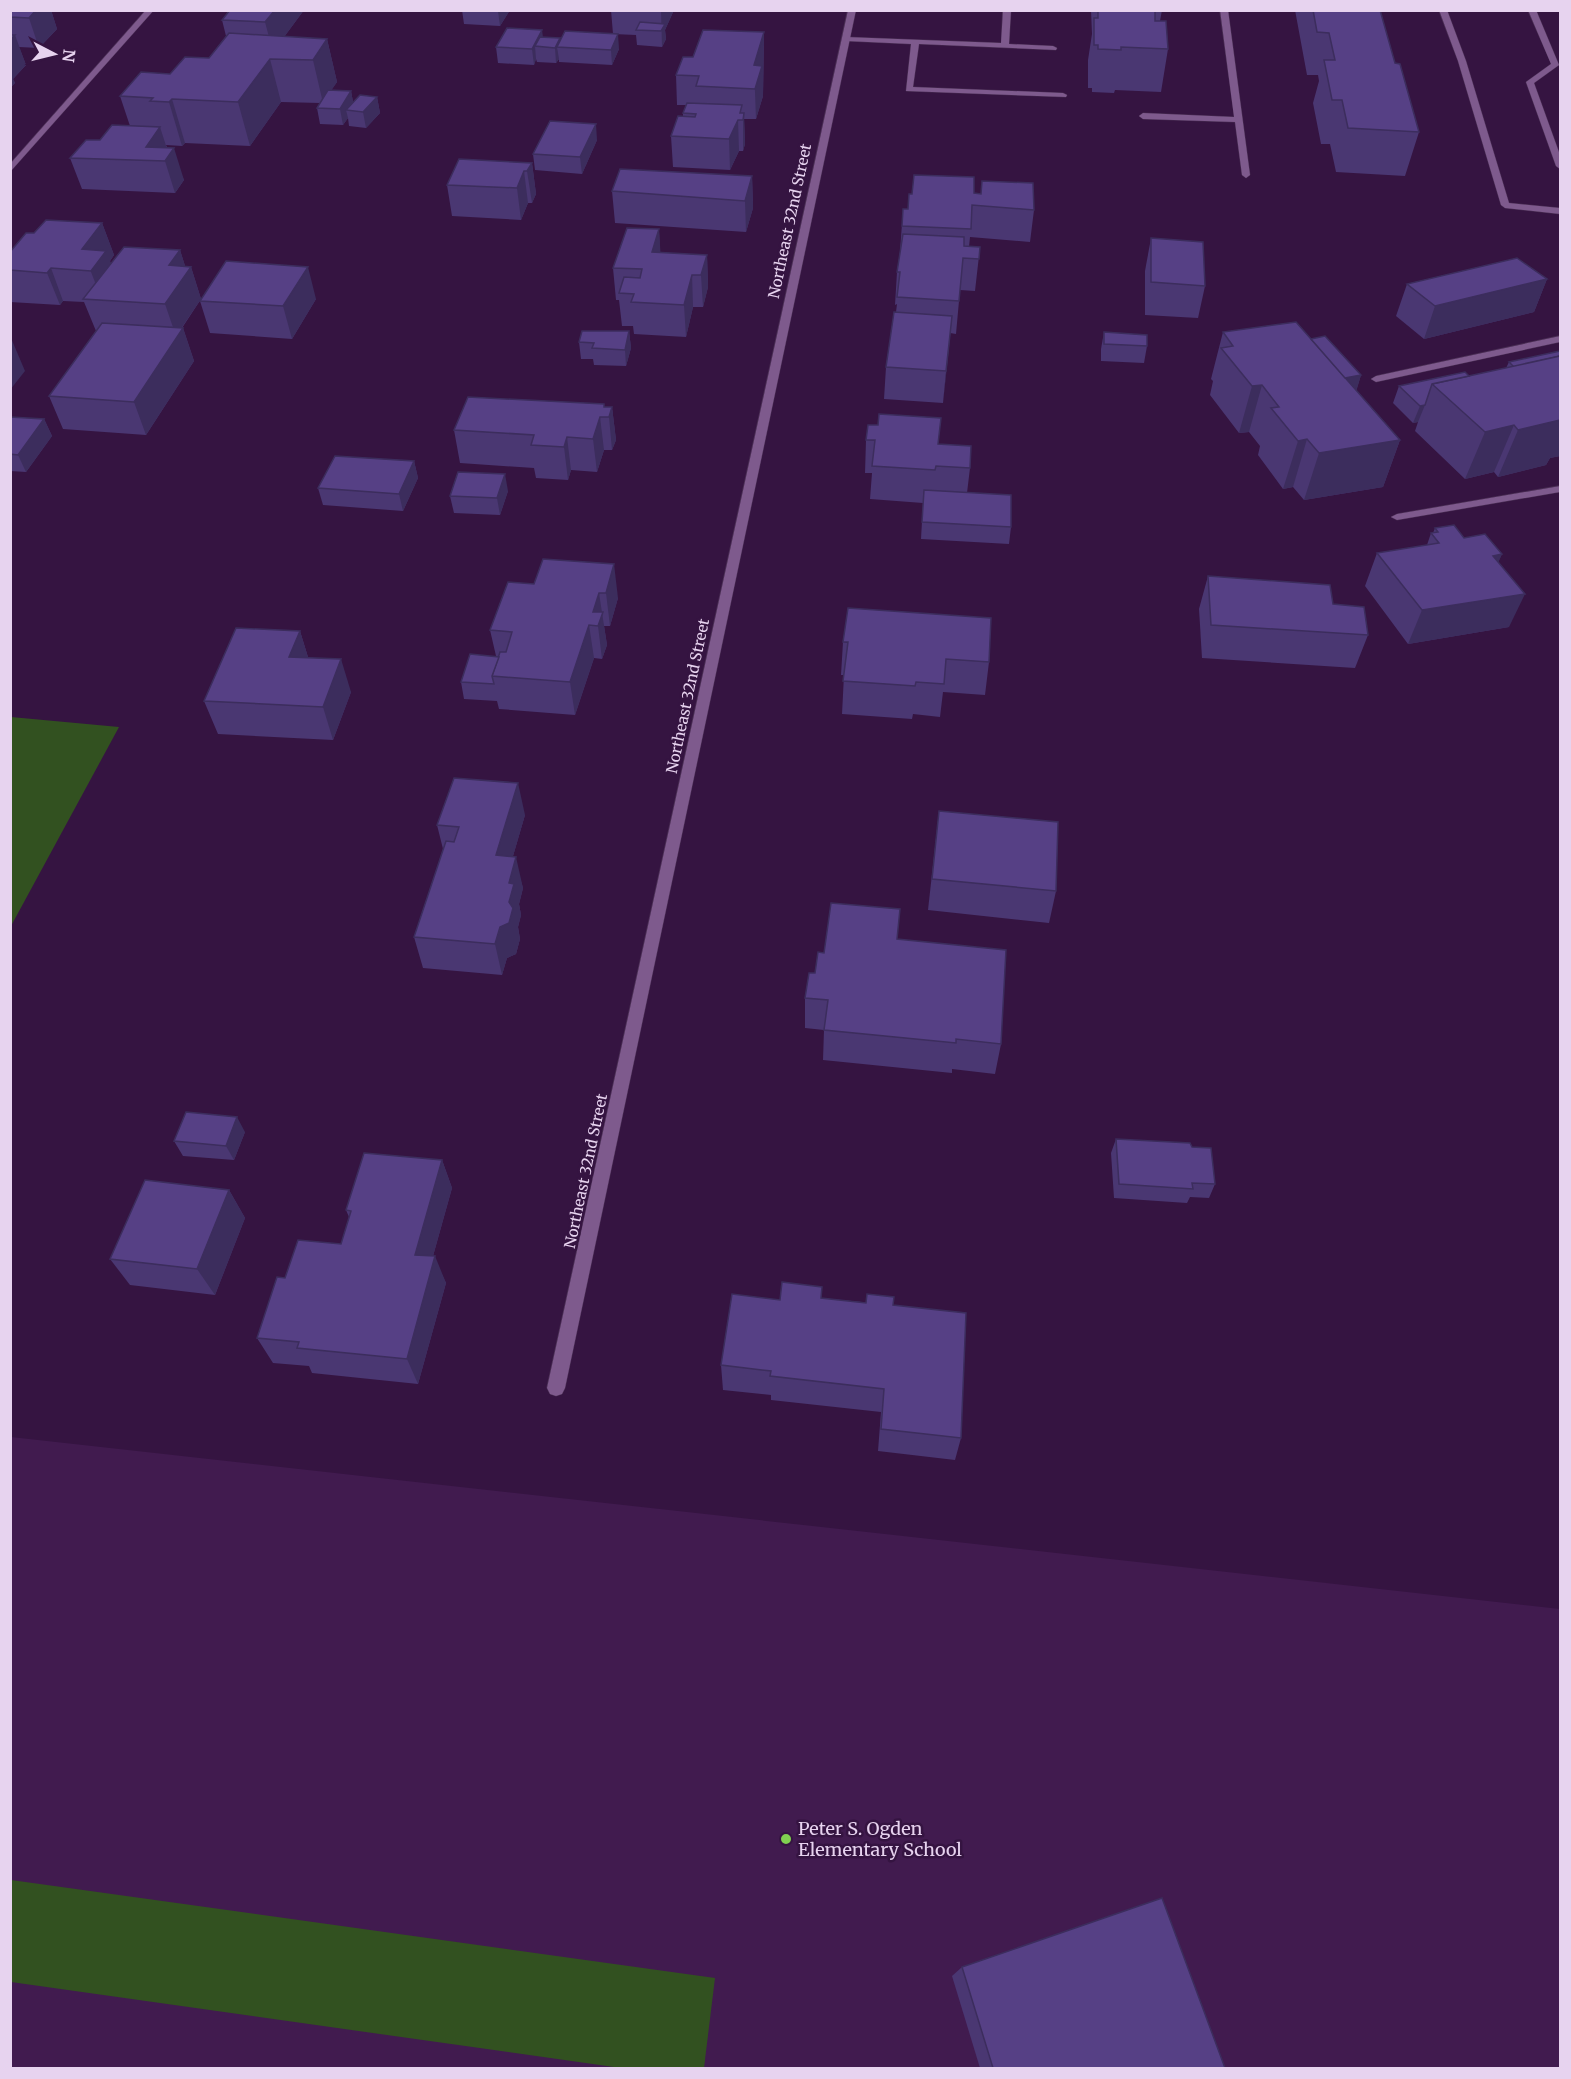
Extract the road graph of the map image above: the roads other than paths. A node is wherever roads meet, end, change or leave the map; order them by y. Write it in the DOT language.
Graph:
graph roads {
  1 [pos="151,10"];
  2 [pos="852,10"];
  3 [pos="1007,10"];
  4 [pos="1224,10"];
  5 [pos="1443,10"];
  6 [pos="1532,10"];
  7 [pos="846,39"];
  8 [pos="915,42"];
  9 [pos="1005,46"];
  10 [pos="1053,48"];
  11 [pos="1063,95"];
  12 [pos="1143,116"];
  13 [pos="1238,120"];
  14 [pos="1560,166"];
  15 [pos="10,170"];
  16 [pos="1246,175"];
  17 [pos="1560,211"];
  18 [pos="1560,339"];
  19 [pos="1376,379"];
  20 [pos="1560,489"];
  21 [pos="1397,518"];
  22 [pos="556,1388"];
  1 -- 15 [label="street"];
  2 -- 7 [label="street, Northeast 32nd Street"];
  3 -- 9 [label="street"];
  4 -- 13 [label="street"];
  5 -- 17 [label="street"];
  6 -- 14 [label="street"];
  7 -- 8 [label="street"];
  7 -- 22 [label="street, Northeast 32nd Street"];
  8 -- 9 [label="street"];
  8 -- 11 [label="street"];
  9 -- 10 [label="street"];
  12 -- 13 [label="street"];
  13 -- 16 [label="street"];
  18 -- 19 [label="street"];
  20 -- 21 [label="street"];
}
